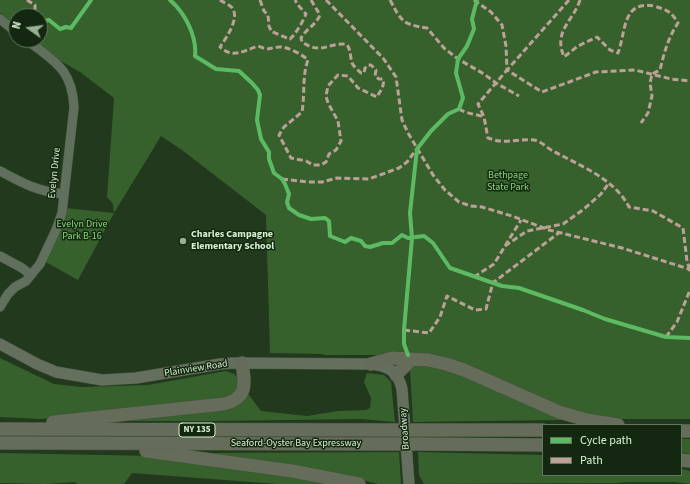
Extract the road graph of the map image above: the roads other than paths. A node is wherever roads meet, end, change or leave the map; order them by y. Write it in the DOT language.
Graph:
graph roads {
  1 [pos="0,18"];
  2 [pos="8,25"];
  3 [pos="37,48"];
  4 [pos="0,172"];
  5 [pos="64,194"];
  6 [pos="0,256"];
  7 [pos="31,275"];
  8 [pos="0,307"];
  9 [pos="0,344"];
  10 [pos="411,360"];
  11 [pos="242,363"];
  12 [pos="371,364"];
  13 [pos="396,375"];
  14 [pos="612,424"];
  15 [pos="0,429"];
  16 [pos="542,430"];
  17 [pos="0,443"];
  18 [pos="78,444"];
  19 [pos="542,445"];
  20 [pos="358,484"];
  21 [pos="409,484"];
  1 -- 2 [label="street"];
  3 -- 5 [label="street, Evelyn Drive"];
  4 -- 5 [label="street"];
  5 -- 7 [label="street, Evelyn Drive"];
  6 -- 7 [label="street"];
  7 -- 8 [label="street, Evelyn Drive"];
  9 -- 11 [label="main road, Plainview Road"];
  10 -- 12 [label="highway"];
  10 -- 13 [label="highway"];
  10 -- 14 [label="highway"];
  11 -- 12 [label="main road, Plainview Road"];
  11 -- 15 [label="highway"];
  12 -- 13 [label="main road, Plainview Road"];
  13 -- 21 [label="main road, Broadway"];
  15 -- 16 [label="highway, Seaford-Oyster Bay Expressway / NY 135, bridge"];
  17 -- 18 [label="highway, Seaford-Oyster Bay Expressway / NY 135"];
  18 -- 19 [label="highway, Seaford-Oyster Bay Expressway / NY 135, bridge"];
  18 -- 20 [label="highway"];
}
